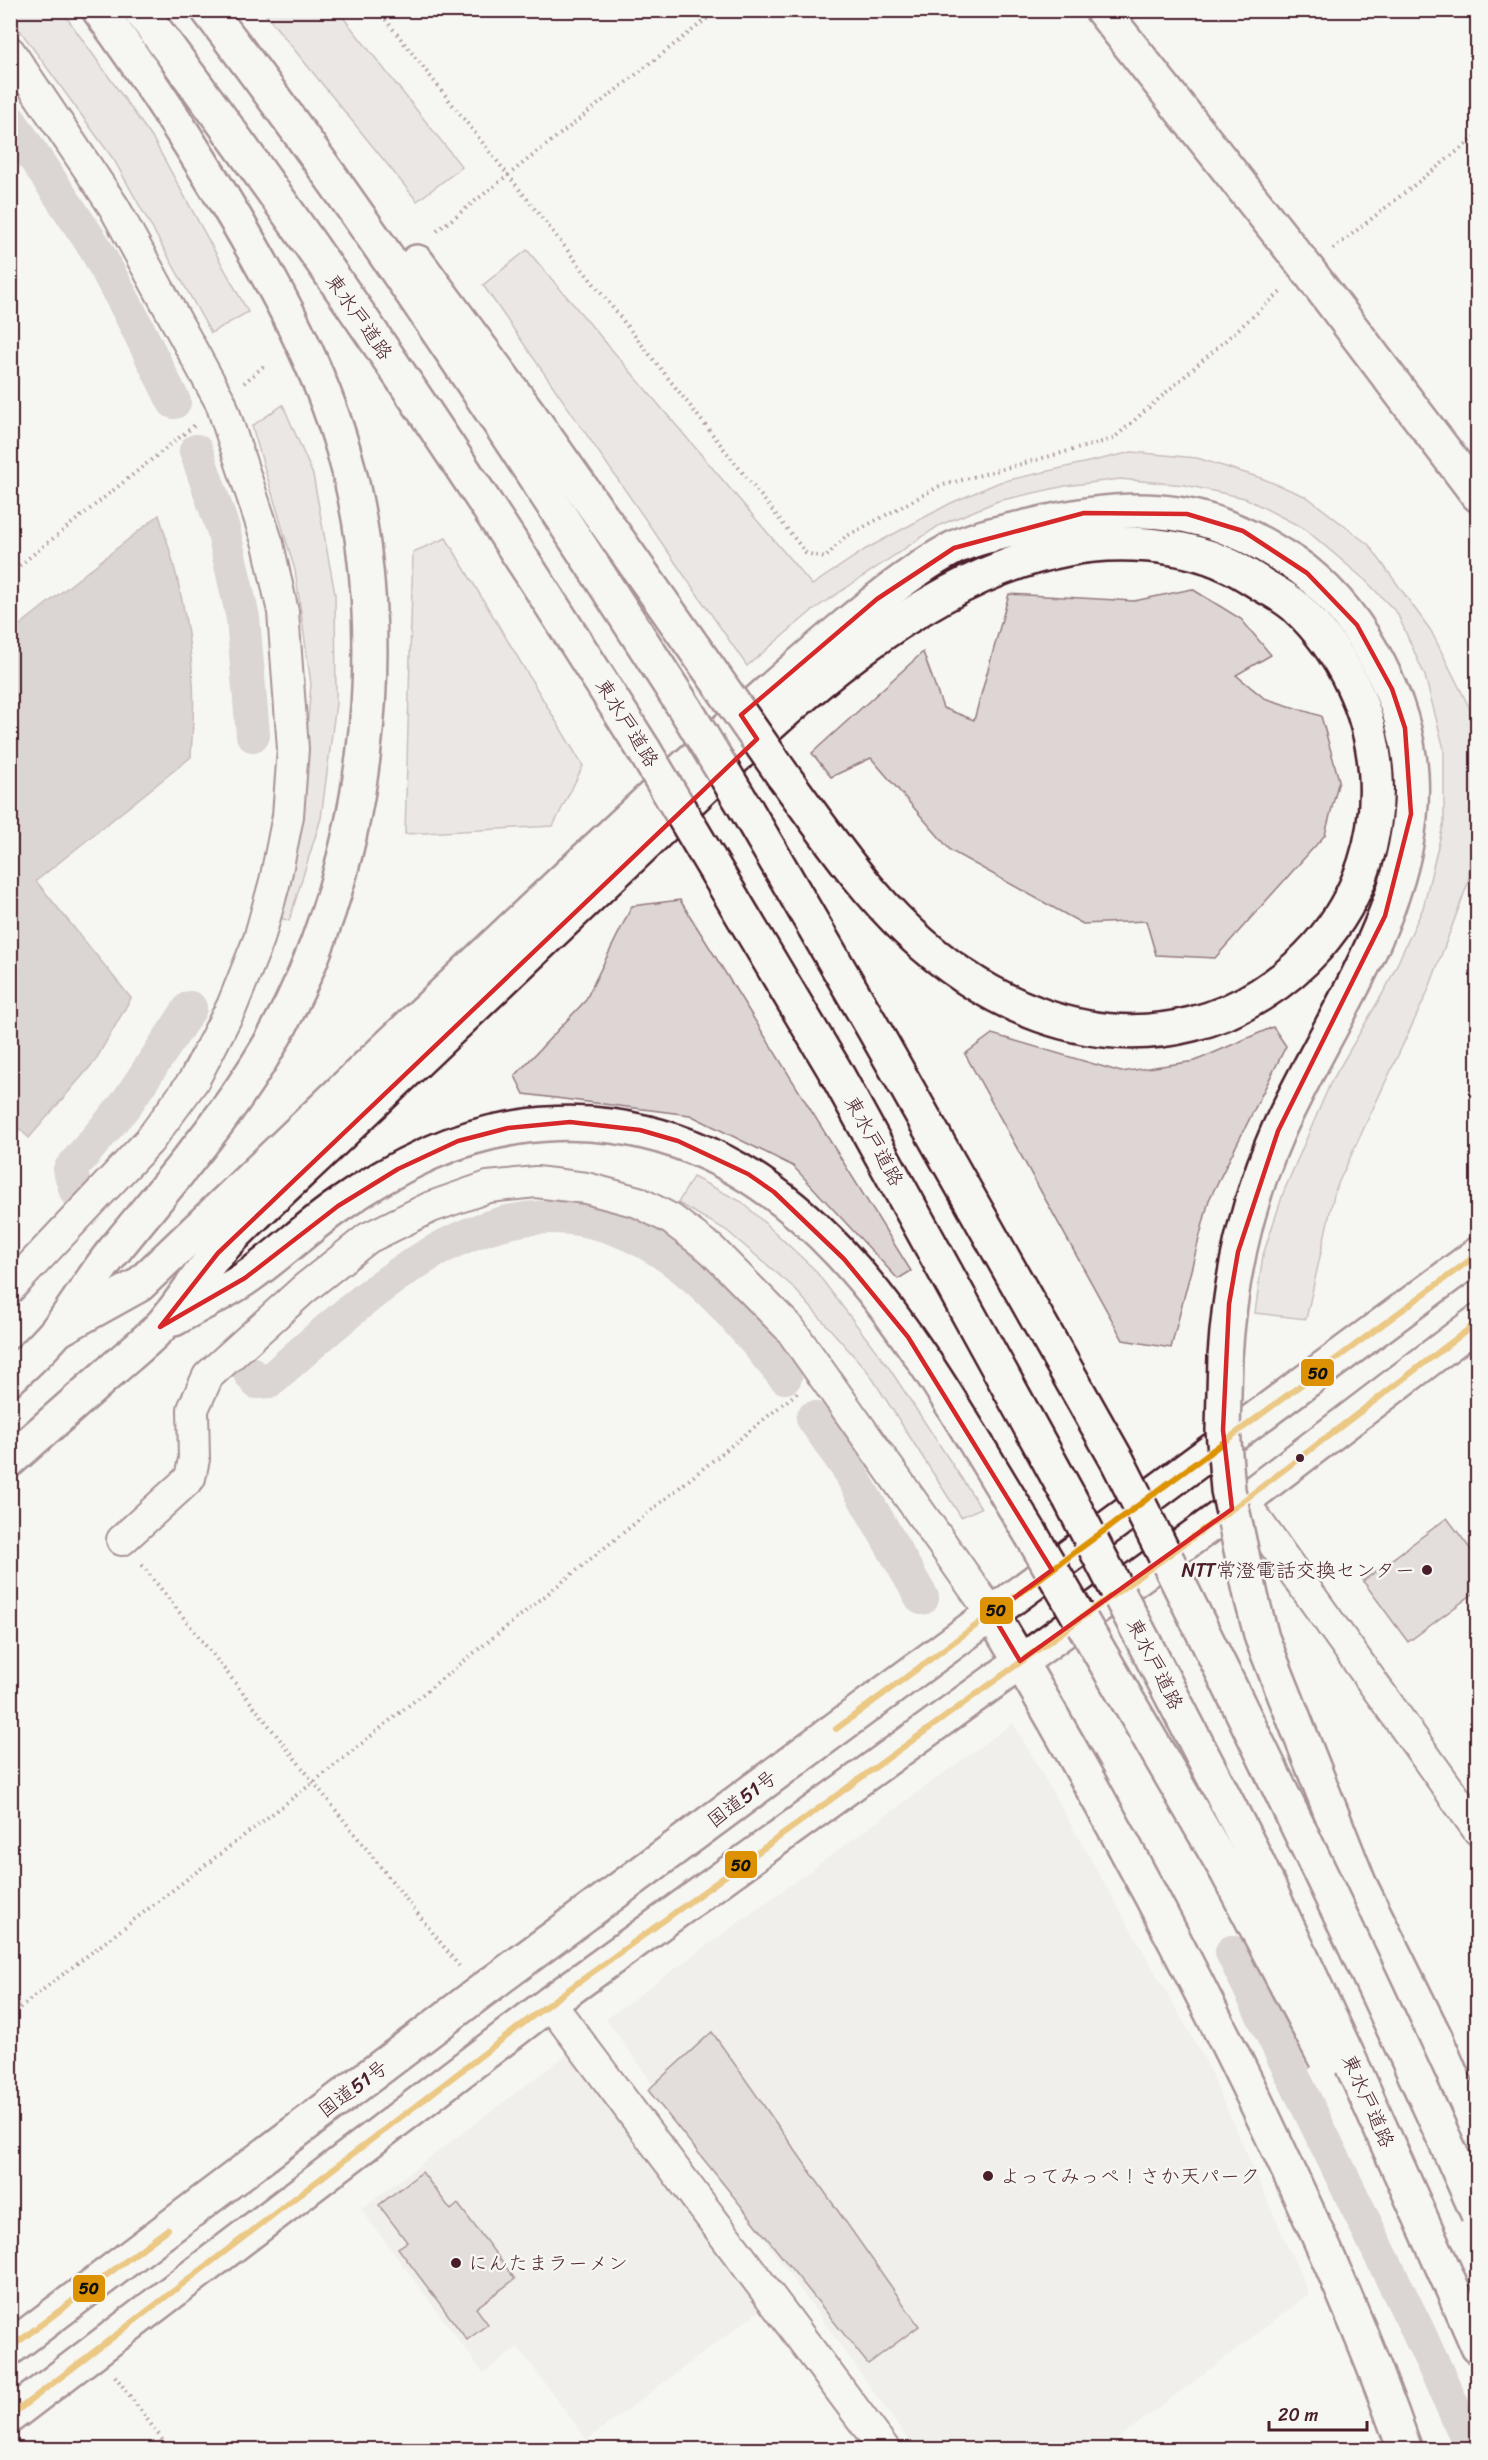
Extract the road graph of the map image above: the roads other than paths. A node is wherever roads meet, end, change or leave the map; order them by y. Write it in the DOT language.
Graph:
graph roads {
  1 [pos="99,10"];
  2 [pos="140,10"];
  3 [pos="208,10"];
  4 [pos="1102,10"];
  5 [pos="10,52"];
  6 [pos="271,93"];
  7 [pos="1478,495"];
  8 [pos="1478,1254"];
  9 [pos="10,1288"];
  10 [pos="1478,1322"];
  11 [pos="160,1327"];
  12 [pos="58,1329"];
  13 [pos="10,1378"];
  14 [pos="10,1460"];
  15 [pos="1243,1501"];
  16 [pos="122,1540"];
  17 [pos="992,1614"];
  18 [pos="1020,1661"];
  19 [pos="1478,1830"];
  20 [pos="550,2003"];
  21 [pos="1478,2138"];
  22 [pos="1478,2214"];
  23 [pos="1473,2336"];
  24 [pos="10,2348"];
  25 [pos="10,2416"];
  26 [pos="885,2450"];
  27 [pos="1404,2450"];
  1 -- 12 [label="main road"];
  2 -- 23 [label="main road, 東水戸道路, bridge"];
  3 -- 6 [label="main road"];
  4 -- 7 [label="main road"];
  5 -- 9 [label="street"];
  6 -- 11 [label="main road, bridge"];
  6 -- 22 [label="main road, bridge"];
  8 -- 17 [label="main road, 国道51号"];
  10 -- 15 [label="main road"];
  11 -- 14 [label="main road"];
  11 -- 23 [label="main road, bridge"];
  12 -- 13 [label="main road"];
  12 -- 21 [label="main road, bridge"];
  15 -- 18 [label="main road"];
  15 -- 19 [label="street"];
  16 -- 17 [label="street"];
  17 -- 18 [label="main road"];
  17 -- 24 [label="main road, 国道51号"];
  18 -- 20 [label="main road"];
  18 -- 27 [label="main road"];
  20 -- 25 [label="main road"];
  20 -- 26 [label="street"];
}
